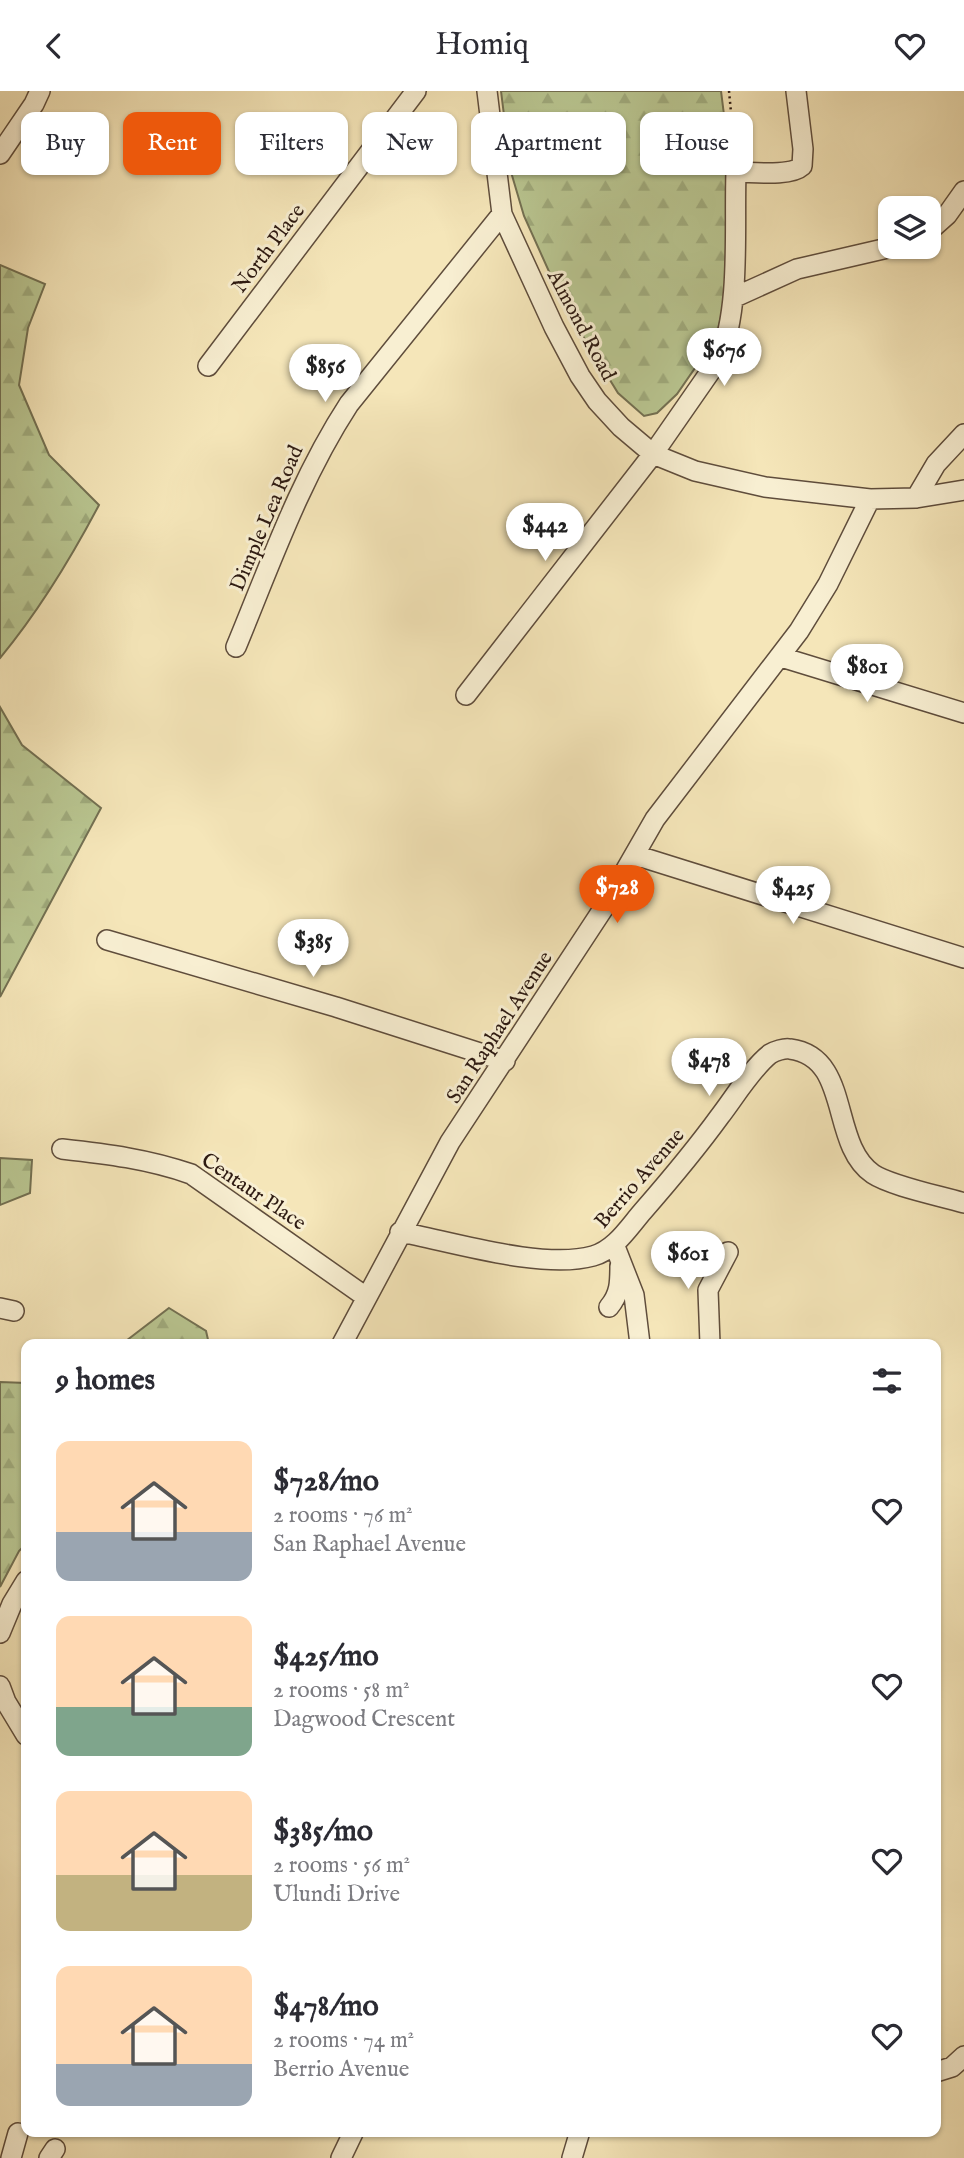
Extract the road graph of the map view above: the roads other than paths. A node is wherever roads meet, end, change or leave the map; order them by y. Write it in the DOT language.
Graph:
graph roads {
  1 [pos="40,91"];
  2 [pos="416,91"];
  3 [pos="487,91"];
  4 [pos="796,91"];
  5 [pos="0,154"];
  6 [pos="964,191"];
  7 [pos="502,213"];
  8 [pos="941,220"];
  9 [pos="878,250"];
  10 [pos="733,298"];
  11 [pos="208,366"];
  12 [pos="964,434"];
  13 [pos="653,454"];
  14 [pos="964,489"];
  15 [pos="916,498"];
  16 [pos="870,499"];
  17 [pos="236,647"];
  18 [pos="781,657"];
  19 [pos="467,695"];
  20 [pos="964,713"];
  21 [pos="635,855"];
  22 [pos="107,940"];
  23 [pos="964,958"];
  24 [pos="505,1061"];
  25 [pos="62,1149"];
  26 [pos="964,1203"];
  27 [pos="400,1231"];
  28 [pos="617,1252"];
  29 [pos="727,1252"];
  30 [pos="366,1297"];
  31 [pos="609,1307"];
  32 [pos="344,1339"];
  33 [pos="639,1339"];
  34 [pos="710,1339"];
  35 [pos="21,1589"];
  36 [pos="0,1633"];
  37 [pos="0,1686"];
  38 [pos="21,1727"];
  39 [pos="964,2056"];
  40 [pos="941,2071"];
  41 [pos="18,2133"];
  42 [pos="351,2137"];
  43 [pos="578,2137"];
  44 [pos="11,2158"];
  45 [pos="341,2158"];
  46 [pos="572,2158"];
  1 -- 5 [label="street"];
  2 -- 11 [label="street, North Place"];
  3 -- 7 [label="street, Almond Road"];
  4 -- 10 [label="street"];
  6 -- 8 [label="street"];
  7 -- 13 [label="street, Almond Road"];
  7 -- 17 [label="street, Dimple Lea Road"];
  9 -- 10 [label="street"];
  10 -- 13 [label="street"];
  12 -- 15 [label="street"];
  13 -- 16 [label="street, Almond Road"];
  13 -- 19 [label="street"];
  14 -- 15 [label="street, Almond Road"];
  15 -- 16 [label="street, Almond Road"];
  16 -- 18 [label="street, San Raphael Avenue"];
  18 -- 20 [label="street"];
  18 -- 21 [label="street, San Raphael Avenue"];
  21 -- 23 [label="street"];
  21 -- 24 [label="street, San Raphael Avenue"];
  22 -- 24 [label="street"];
  24 -- 27 [label="street, San Raphael Avenue"];
  25 -- 30 [label="street, Centaur Place"];
  26 -- 28 [label="street, Berrio Avenue"];
  27 -- 28 [label="street, Berrio Avenue"];
  27 -- 30 [label="street, San Raphael Avenue"];
  28 -- 31 [label="street"];
  28 -- 33 [label="street"];
  29 -- 34 [label="street"];
  30 -- 32 [label="street, San Raphael Avenue"];
  35 -- 36 [label="street"];
  37 -- 38 [label="street"];
  39 -- 40 [label="street"];
  41 -- 44 [label="street"];
  42 -- 45 [label="street"];
  43 -- 46 [label="street"];
}
